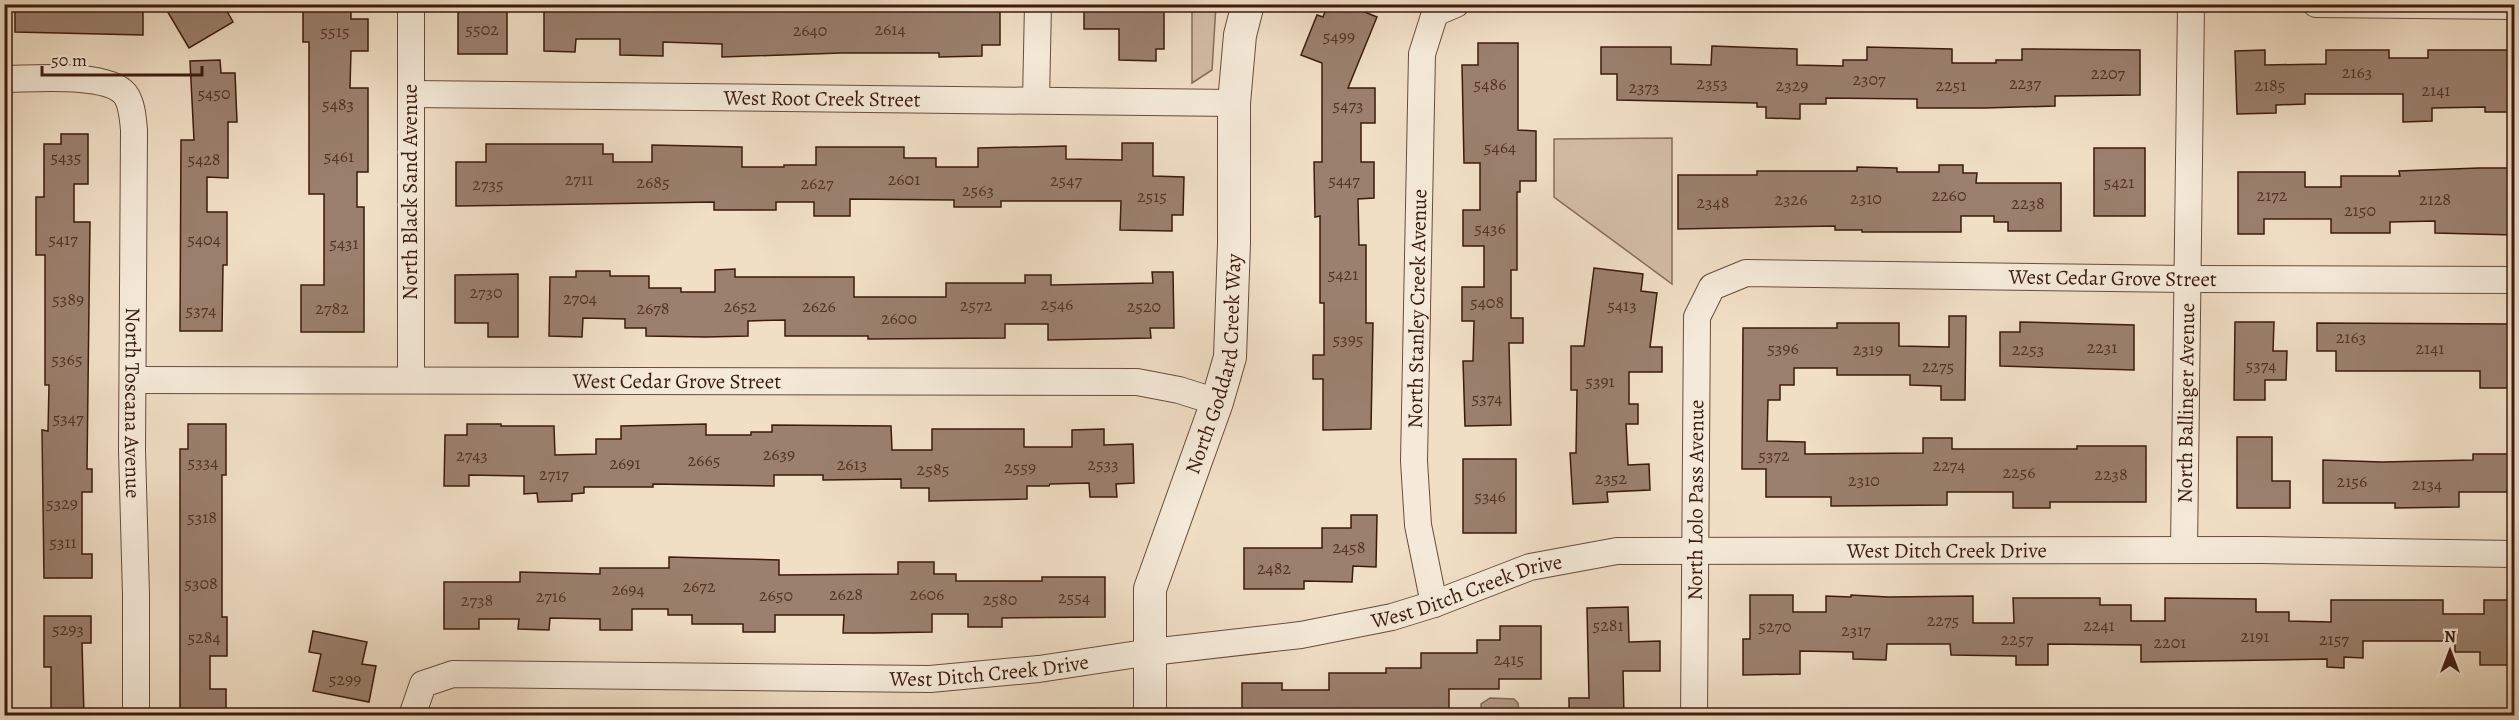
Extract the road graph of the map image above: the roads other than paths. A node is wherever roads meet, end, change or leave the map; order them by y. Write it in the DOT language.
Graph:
graph roads {
  1 [pos="411,4"];
  2 [pos="1038,4"];
  3 [pos="1248,4"];
  4 [pos="2191,4"];
  5 [pos="2316,4"];
  6 [pos="2514,6"];
  7 [pos="1446,9"];
  8 [pos="4,79"];
  9 [pos="411,94"];
  10 [pos="1036,100"];
  11 [pos="1234,103"];
  12 [pos="2187,279"];
  13 [pos="2514,280"];
  14 [pos="1712,286"];
  15 [pos="134,380"];
  16 [pos="411,380"];
  17 [pos="1217,402"];
  18 [pos="1695,549"];
  19 [pos="2184,550"];
  20 [pos="2514,554"];
  21 [pos="1434,604"];
  22 [pos="1150,652"];
  23 [pos="136,716"];
  24 [pos="412,716"];
  25 [pos="1150,716"];
  26 [pos="1694,716"];
  1 -- 9 [label="street, North Black Sand Avenue"];
  2 -- 10 [label="street"];
  3 -- 11 [label="street, North Goddard Creek Way"];
  4 -- 12 [label="street, North Ballinger Avenue"];
  5 -- 6 [label="street"];
  7 -- 21 [label="street, North Stanley Creek Avenue"];
  8 -- 15 [label="street, North Toscana Avenue"];
  9 -- 10 [label="street, West Root Creek Street"];
  9 -- 16 [label="street, North Black Sand Avenue"];
  10 -- 11 [label="street, West Root Creek Street"];
  11 -- 17 [label="street, North Goddard Creek Way"];
  12 -- 13 [label="street, West Cedar Grove Street"];
  12 -- 14 [label="street, West Cedar Grove Street"];
  12 -- 19 [label="street, North Ballinger Avenue"];
  14 -- 18 [label="street, North Lolo Pass Avenue"];
  15 -- 16 [label="street, West Cedar Grove Street"];
  15 -- 23 [label="street, North Toscana Avenue"];
  16 -- 17 [label="street, West Cedar Grove Street"];
  17 -- 22 [label="street, North Goddard Creek Way"];
  18 -- 19 [label="street, West Ditch Creek Drive"];
  18 -- 21 [label="street, West Ditch Creek Drive"];
  18 -- 26 [label="street, North Lolo Pass Avenue"];
  19 -- 20 [label="street, West Ditch Creek Drive"];
  21 -- 22 [label="street, West Ditch Creek Drive"];
  22 -- 24 [label="street, West Ditch Creek Drive"];
  22 -- 25 [label="street, North Goddard Creek Way"];
}
